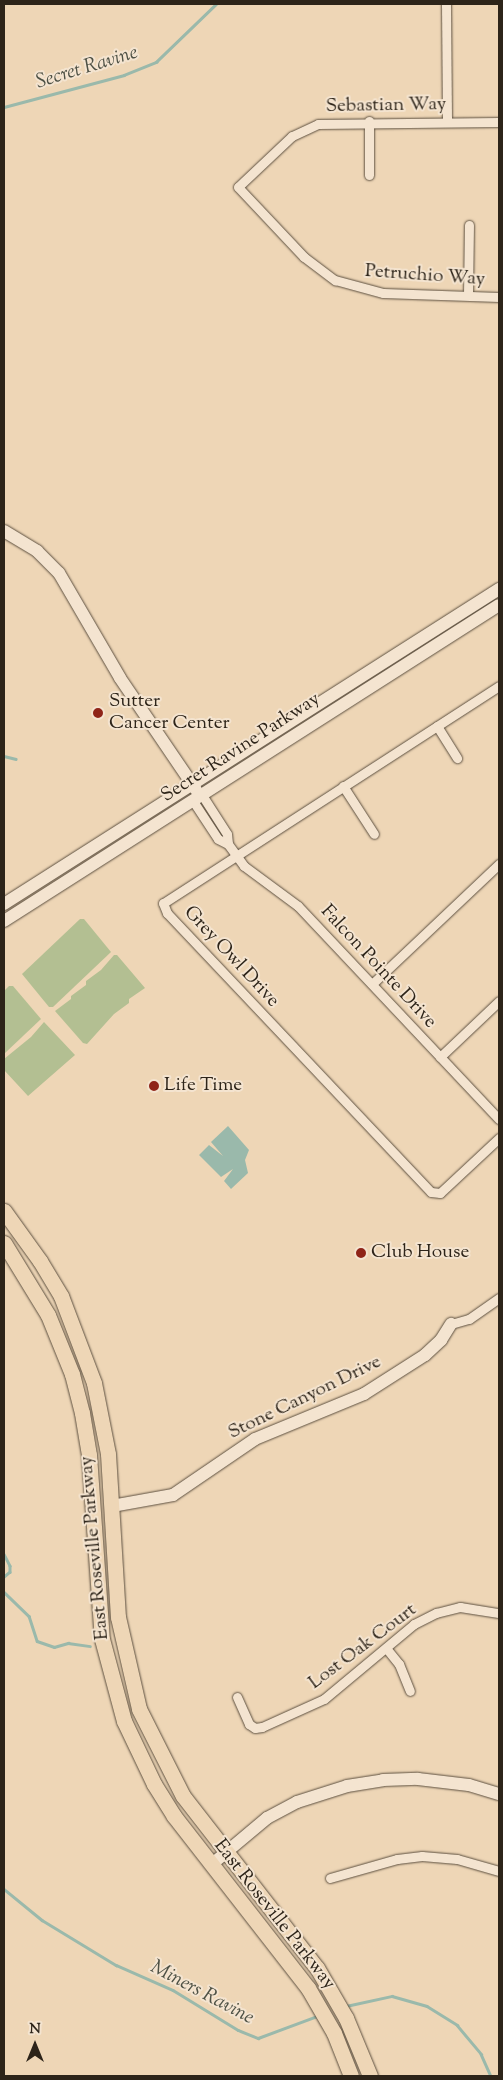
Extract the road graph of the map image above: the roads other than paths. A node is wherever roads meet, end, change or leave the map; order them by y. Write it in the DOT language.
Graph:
graph roads {
  1 [pos="446,4"];
  2 [pos="369,121"];
  3 [pos="446,121"];
  4 [pos="499,122"];
  5 [pos="369,175"];
  6 [pos="238,187"];
  7 [pos="469,225"];
  8 [pos="468,295"];
  9 [pos="499,298"];
  10 [pos="4,531"];
  11 [pos="499,588"];
  12 [pos="499,605"];
  13 [pos="499,686"];
  14 [pos="437,726"];
  15 [pos="457,758"];
  16 [pos="191,785"];
  17 [pos="343,786"];
  18 [pos="198,798"];
  19 [pos="216,817"];
  20 [pos="208,822"];
  21 [pos="374,834"];
  22 [pos="228,844"];
  23 [pos="235,855"];
  24 [pos="499,864"];
  25 [pos="4,904"];
  26 [pos="4,921"];
  27 [pos="372,984"];
  28 [pos="499,1001"];
  29 [pos="440,1057"];
  30 [pos="499,1119"];
  31 [pos="499,1138"];
  32 [pos="4,1211"];
  33 [pos="4,1243"];
  34 [pos="499,1298"];
  35 [pos="451,1324"];
  36 [pos="91,1472"];
  37 [pos="112,1506"];
  38 [pos="499,1613"];
  39 [pos="386,1648"];
  40 [pos="410,1691"];
  41 [pos="238,1697"];
  42 [pos="499,1794"];
  43 [pos="226,1853"];
  44 [pos="211,1865"];
  45 [pos="499,1871"];
  46 [pos="330,1878"];
  47 [pos="351,2076"];
  48 [pos="370,2076"];
  1 -- 3 [label="street"];
  2 -- 3 [label="street, Sebastian Way"];
  2 -- 5 [label="street"];
  2 -- 6 [label="street, Sebastian Way"];
  3 -- 4 [label="street, Sebastian Way"];
  6 -- 8 [label="street, Petruchio Way"];
  7 -- 8 [label="street"];
  8 -- 9 [label="street, Petruchio Way"];
  10 -- 16 [label="main road"];
  11 -- 16 [label="main road, Secret Ravine Parkway"];
  12 -- 18 [label="main road, Secret Ravine Parkway"];
  13 -- 14 [label="street, Grey Owl Drive"];
  14 -- 15 [label="street"];
  14 -- 17 [label="street, Grey Owl Drive"];
  16 -- 18 [label="main road"];
  16 -- 25 [label="main road, Secret Ravine Parkway"];
  17 -- 21 [label="street"];
  17 -- 23 [label="street, Grey Owl Drive"];
  18 -- 19 [label="street, Falcon Pointe Drive"];
  18 -- 20 [label="street, Falcon Pointe Drive"];
  18 -- 26 [label="main road, Secret Ravine Parkway"];
  19 -- 20 [label="street"];
  19 -- 22 [label="street, Falcon Pointe Drive"];
  20 -- 22 [label="street, Falcon Pointe Drive"];
  22 -- 23 [label="street, Falcon Pointe Drive"];
  23 -- 27 [label="street, Falcon Pointe Drive"];
  23 -- 31 [label="street, Grey Owl Drive"];
  24 -- 27 [label="street"];
  27 -- 29 [label="street, Falcon Pointe Drive"];
  28 -- 29 [label="street"];
  29 -- 30 [label="street, Falcon Pointe Drive"];
  32 -- 37 [label="main road, East Roseville Parkway"];
  33 -- 36 [label="main road, East Roseville Parkway"];
  34 -- 35 [label="street, Stone Canyon Drive"];
  35 -- 37 [label="main road, Stone Canyon Drive"];
  36 -- 37 [label="main road"];
  36 -- 44 [label="main road, East Roseville Parkway"];
  37 -- 43 [label="main road, East Roseville Parkway"];
  38 -- 39 [label="street, Lost Oak Court"];
  39 -- 40 [label="street"];
  39 -- 41 [label="street, Lost Oak Court"];
  42 -- 43 [label="main road"];
  43 -- 44 [label="main road"];
  43 -- 48 [label="main road, East Roseville Parkway"];
  44 -- 47 [label="main road, East Roseville Parkway"];
  45 -- 46 [label="street"];
}
